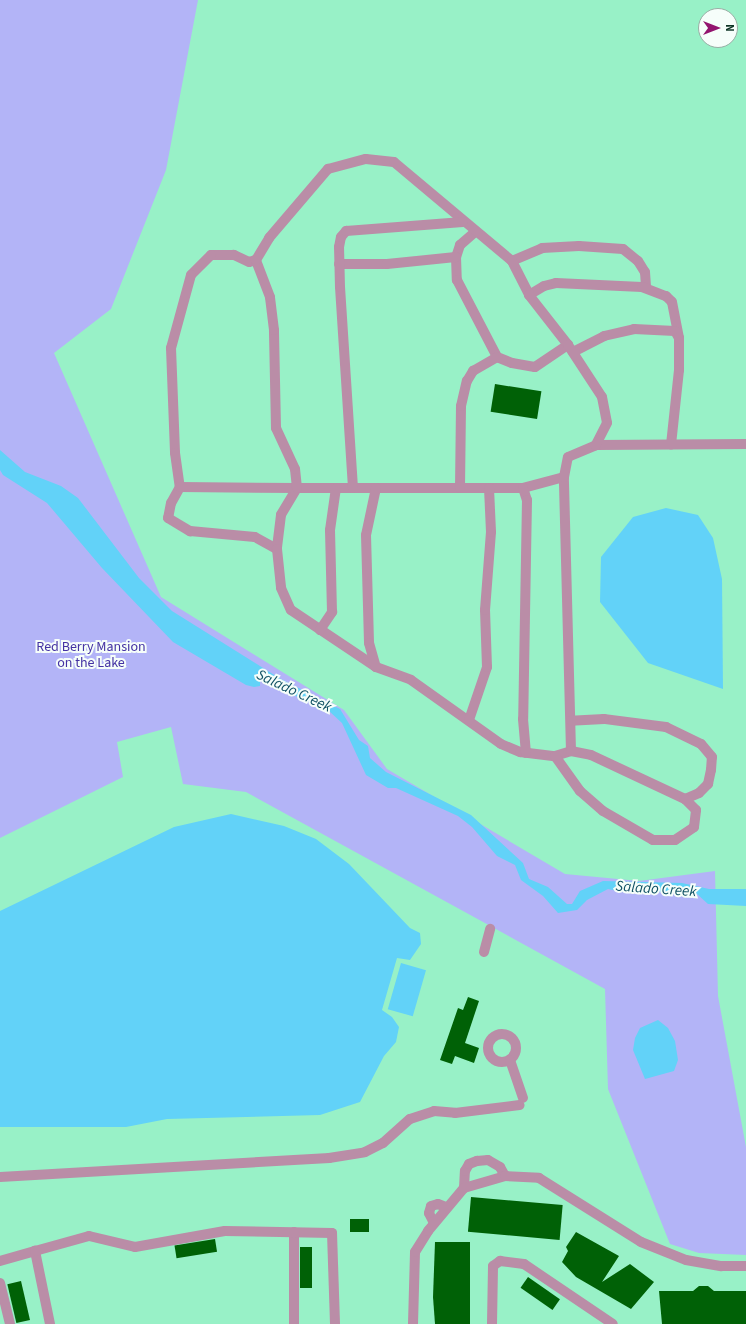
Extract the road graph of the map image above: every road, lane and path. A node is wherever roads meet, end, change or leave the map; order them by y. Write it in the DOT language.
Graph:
graph roads {
  1 [pos="463,222"];
  2 [pos="475,232"];
  3 [pos="456,257"];
  4 [pos="256,260"];
  5 [pos="512,261"];
  6 [pos="339,264"];
  7 [pos="646,288"];
  8 [pos="529,295"];
  9 [pos="679,338"];
  10 [pos="571,349"];
  11 [pos="497,357"];
  12 [pos="746,444"];
  13 [pos="596,445"];
  14 [pos="671,445"];
  15 [pos="564,477"];
  16 [pos="180,487"];
  17 [pos="297,488"];
  18 [pos="336,488"];
  19 [pos="353,488"];
  20 [pos="376,488"];
  21 [pos="460,488"];
  22 [pos="489,488"];
  23 [pos="523,488"];
  24 [pos="277,549"];
  25 [pos="320,630"];
  26 [pos="376,667"];
  27 [pos="469,720"];
  28 [pos="572,721"];
  29 [pos="571,751"];
  30 [pos="526,753"];
  31 [pos="555,756"];
  32 [pos="685,799"];
  33 [pos="490,929"];
  34 [pos="484,952"];
  35 [pos="510,1060"];
  36 [pos="505,1176"];
  37 [pos="0,1177"];
  38 [pos="464,1188"];
  39 [pos="294,1232"];
  40 [pos="35,1251"];
  41 [pos="0,1261"];
  42 [pos="746,1266"];
  43 [pos="0,1283"];
  44 [pos="10,1324"];
  45 [pos="50,1324"];
  46 [pos="294,1324"];
  47 [pos="335,1324"];
  48 [pos="414,1324"];
  49 [pos="492,1324"];
  50 [pos="613,1324"];
  1 -- 2 [label="lane"];
  1 -- 4 [label="lane"];
  1 -- 6 [label="lane"];
  2 -- 3 [label="lane"];
  2 -- 5 [label="lane"];
  3 -- 6 [label="lane"];
  3 -- 11 [label="lane"];
  4 -- 16 [label="lane"];
  4 -- 17 [label="lane"];
  5 -- 7 [label="lane"];
  5 -- 8 [label="lane"];
  6 -- 19 [label="lane"];
  7 -- 8 [label="lane"];
  7 -- 9 [label="lane"];
  8 -- 10 [label="lane"];
  9 -- 10 [label="lane"];
  9 -- 14 [label="lane"];
  10 -- 11 [label="lane"];
  10 -- 13 [label="lane"];
  11 -- 21 [label="lane"];
  12 -- 14 [label="lane"];
  13 -- 14 [label="lane"];
  13 -- 15 [label="lane"];
  15 -- 23 [label="lane"];
  15 -- 28 [label="lane"];
  16 -- 17 [label="lane"];
  16 -- 24 [label="lane"];
  17 -- 18 [label="lane"];
  17 -- 24 [label="lane"];
  18 -- 19 [label="lane"];
  18 -- 25 [label="lane"];
  19 -- 20 [label="lane"];
  20 -- 21 [label="lane"];
  20 -- 26 [label="lane"];
  21 -- 22 [label="lane"];
  22 -- 23 [label="lane"];
  22 -- 27 [label="lane"];
  23 -- 30 [label="lane"];
  24 -- 25 [label="lane"];
  25 -- 26 [label="lane"];
  26 -- 27 [label="lane"];
  27 -- 30 [label="lane"];
  28 -- 29 [label="lane"];
  28 -- 32 [label="lane"];
  29 -- 31 [label="lane"];
  29 -- 32 [label="lane"];
  30 -- 31 [label="lane"];
  31 -- 32 [label="lane"];
  33 -- 34 [label="lane"];
  35 -- 37 [label="lane"];
  36 -- 38 [label="lane"];
  36 -- 38 [label="lane"];
  36 -- 42 [label="lane"];
  38 -- 48 [label="lane"];
  39 -- 40 [label="lane"];
  39 -- 46 [label="lane"];
  39 -- 47 [label="lane"];
  40 -- 41 [label="lane"];
  40 -- 45 [label="lane"];
  43 -- 44 [label="lane"];
  49 -- 50 [label="lane"];
}
